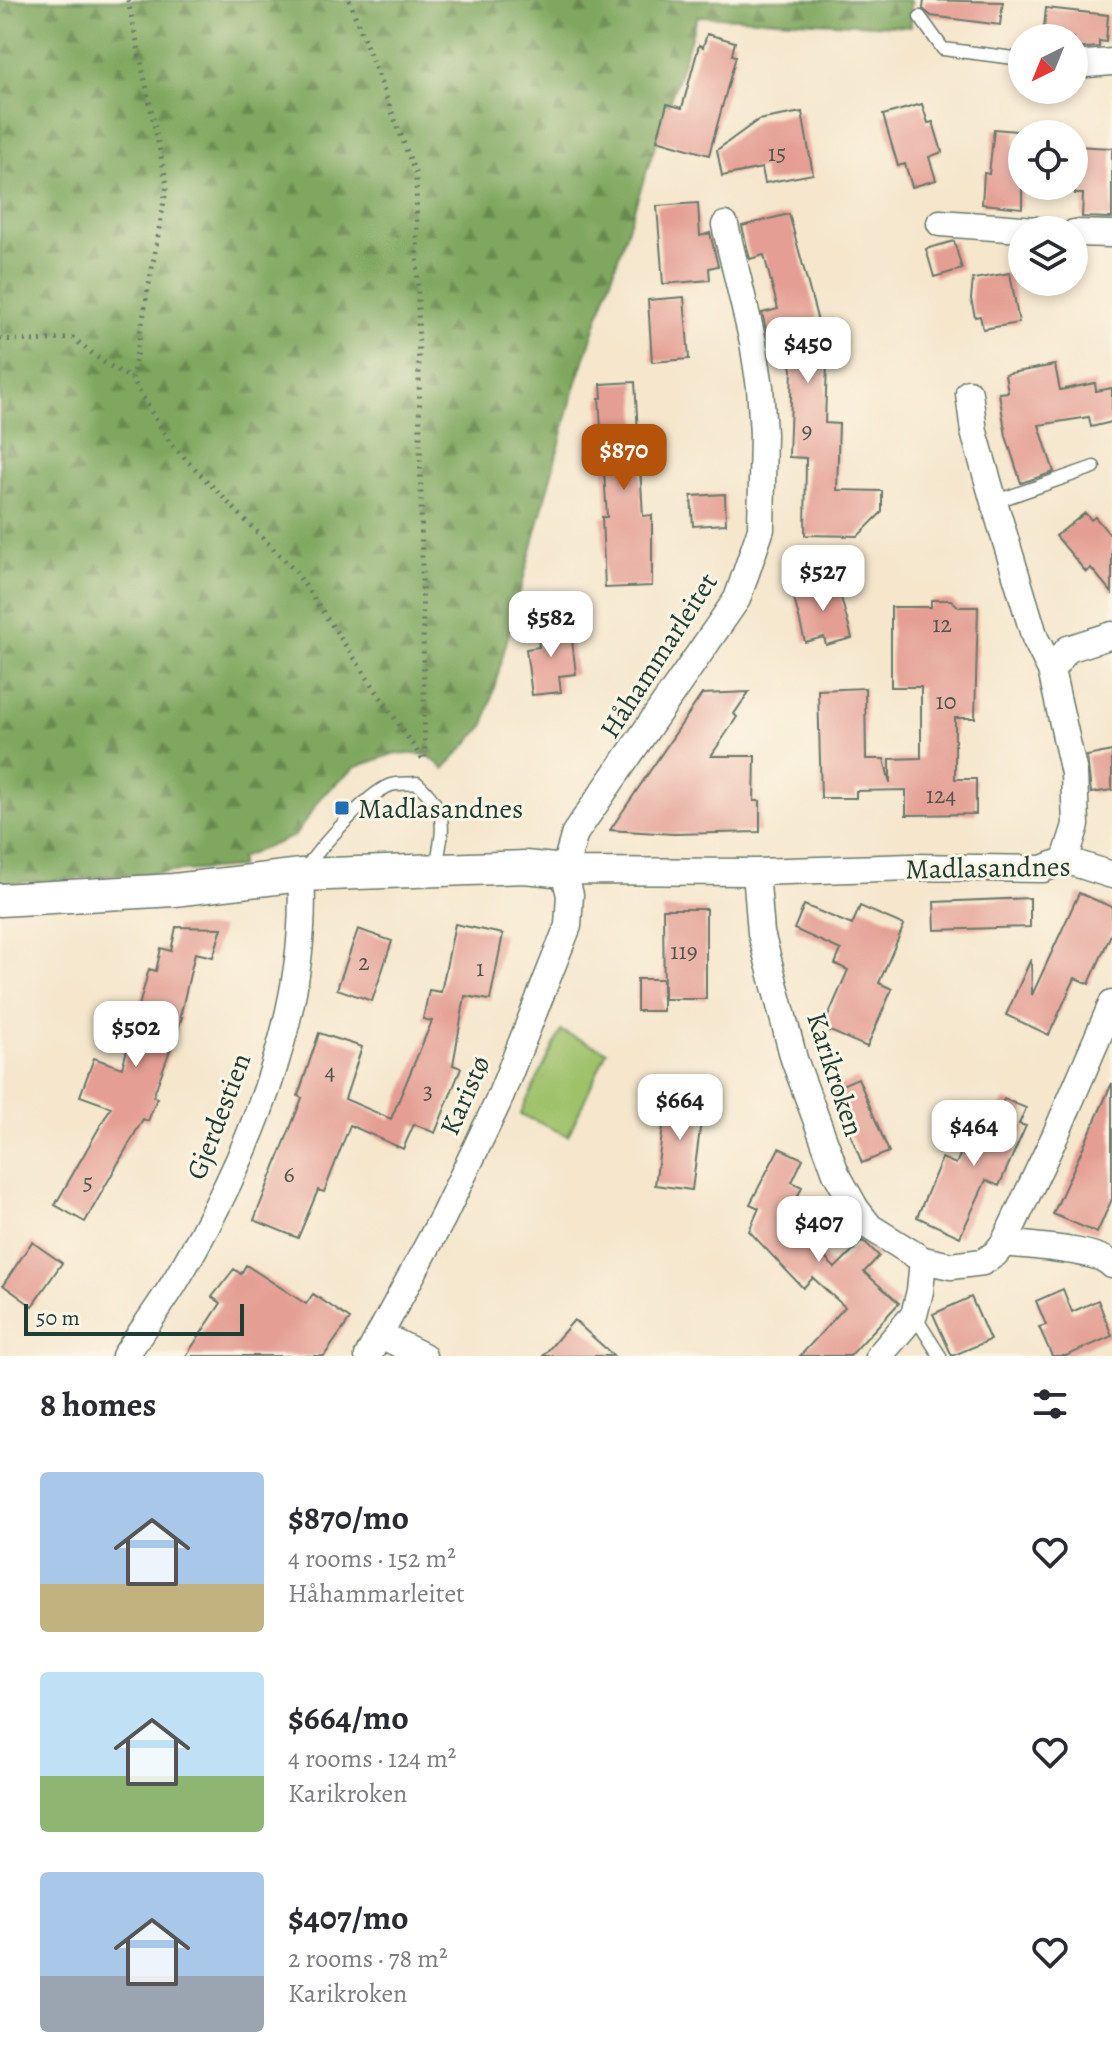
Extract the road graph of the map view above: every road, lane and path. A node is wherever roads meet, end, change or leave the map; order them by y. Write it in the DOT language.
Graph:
graph roads {
  1 [pos="128,0"];
  2 [pos="349,0"];
  3 [pos="920,17"];
  4 [pos="1008,57"];
  5 [pos="1112,62"];
  6 [pos="1088,64"];
  7 [pos="940,223"];
  8 [pos="725,225"];
  9 [pos="1008,228"];
  10 [pos="1088,233"];
  11 [pos="1112,234"];
  12 [pos="0,339"];
  13 [pos="132,379"];
  14 [pos="969,393"];
  15 [pos="1094,467"];
  16 [pos="994,502"];
  17 [pos="1112,635"];
  18 [pos="1051,670"];
  19 [pos="1065,860"];
  20 [pos="436,871"];
  21 [pos="564,871"];
  22 [pos="756,872"];
  23 [pos="301,875"];
  24 [pos="1112,875"];
  25 [pos="0,900"];
  26 [pos="1112,1004"];
  27 [pos="1004,1243"];
  28 [pos="923,1260"];
  29 [pos="1112,1265"];
  30 [pos="914,1315"];
  31 [pos="375,1346"];
  32 [pos="125,1356"];
  33 [pos="423,1356"];
  34 [pos="879,1356"];
  35 [pos="940,1356"];
  1 -- 13 [label="path"];
  2 -- 13 [label="path"];
  3 -- 4 [label="lane"];
  5 -- 6 [label="street"];
  7 -- 9 [label="street"];
  8 -- 21 [label="street, Håhammarleitet"];
  10 -- 11 [label="street"];
  12 -- 13 [label="path"];
  14 -- 16 [label="street"];
  15 -- 16 [label="lane"];
  16 -- 18 [label="street"];
  17 -- 18 [label="street"];
  18 -- 19 [label="street"];
  19 -- 22 [label="street, Madlasandnes"];
  19 -- 24 [label="street, Madlasandnes"];
  20 -- 21 [label="street, Madlasandnes"];
  20 -- 23 [label="street, Madlasandnes"];
  20 -- 23 [label="lane"];
  21 -- 22 [label="street, Madlasandnes"];
  21 -- 31 [label="street, Karistø"];
  22 -- 28 [label="street, Karikroken"];
  23 -- 25 [label="street, Madlasandnes"];
  23 -- 32 [label="street, Gjerdestien"];
  26 -- 27 [label="street"];
  27 -- 28 [label="street, Karikroken"];
  27 -- 29 [label="street"];
  28 -- 30 [label="street"];
  30 -- 34 [label="street"];
  30 -- 35 [label="lane"];
  31 -- 33 [label="street, Karistø"];
}
